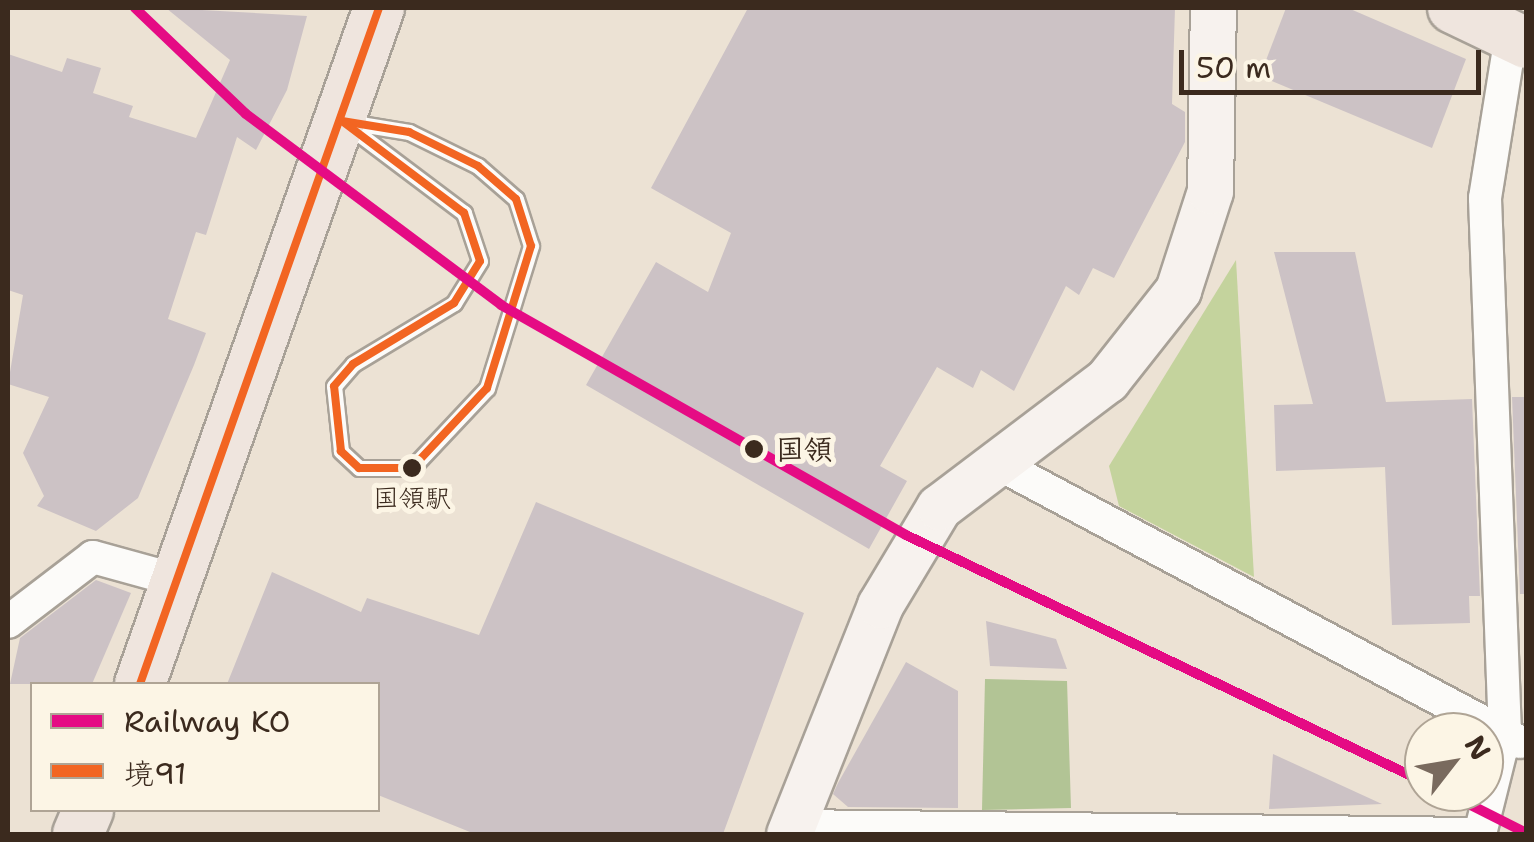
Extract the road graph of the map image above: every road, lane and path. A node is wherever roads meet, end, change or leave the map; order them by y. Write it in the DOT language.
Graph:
graph roads {
  1 [pos="379,8"];
  2 [pos="1213,8"];
  3 [pos="1454,8"];
  4 [pos="1519,39"];
  5 [pos="342,121"];
  6 [pos="995,462"];
  7 [pos="184,582"];
  8 [pos="8,622"];
  9 [pos="141,682"];
  10 [pos="1516,740"];
  11 [pos="790,830"];
  12 [pos="1480,834"];
  1 -- 5 [label="main road"];
  2 -- 6 [label="street"];
  3 -- 4 [label="main road"];
  4 -- 10 [label="street"];
  5 -- 5 [label="lane"];
  5 -- 7 [label="main road"];
  6 -- 10 [label="street"];
  6 -- 11 [label="street"];
  7 -- 8 [label="street"];
  7 -- 9 [label="main road"];
  10 -- 12 [label="street"];
  11 -- 12 [label="street"];
}
